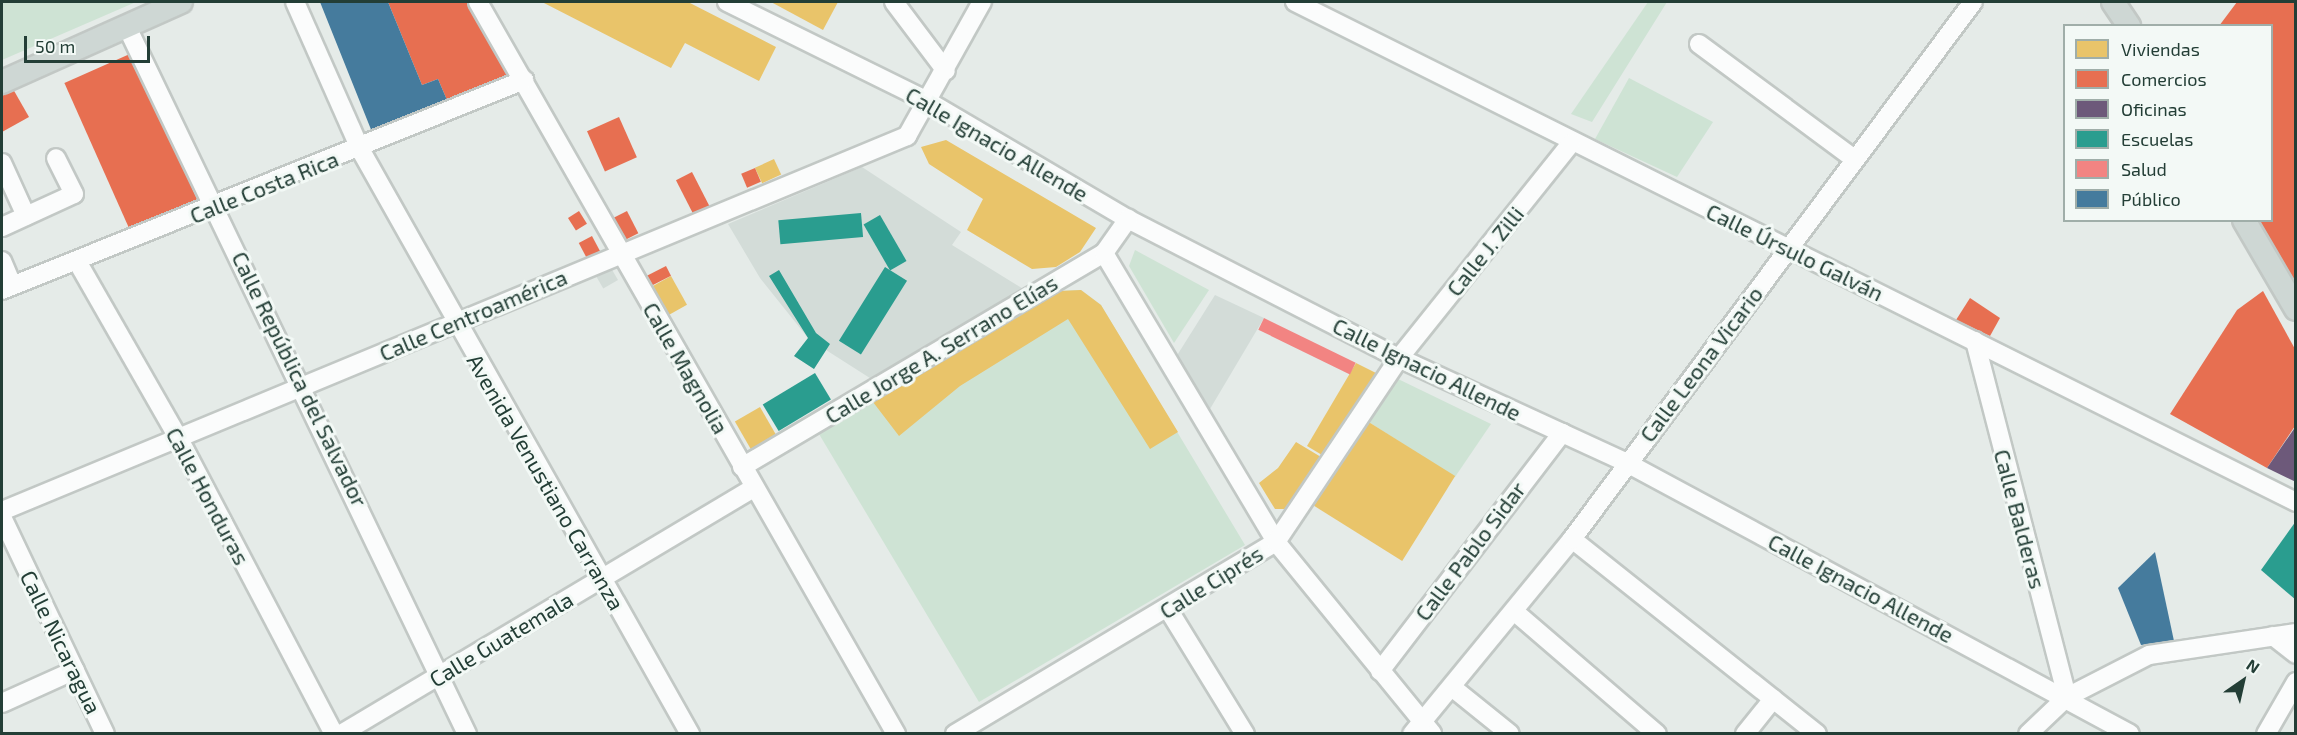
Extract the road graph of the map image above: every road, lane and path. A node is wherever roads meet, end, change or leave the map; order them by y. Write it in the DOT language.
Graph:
graph roads {
  1 [pos="181,2"];
  2 [pos="295,2"];
  3 [pos="478,2"];
  4 [pos="727,2"];
  5 [pos="894,2"];
  6 [pos="982,2"];
  7 [pos="1295,2"];
  8 [pos="1973,2"];
  9 [pos="2113,2"];
  10 [pos="2128,24"];
  11 [pos="128,27"];
  12 [pos="1699,44"];
  13 [pos="946,71"];
  14 [pos="524,80"];
  15 [pos="2,82"];
  16 [pos="929,102"];
  17 [pos="1571,143"];
  18 [pos="360,149"];
  19 [pos="56,158"];
  20 [pos="1853,158"];
  21 [pos="2,163"];
  22 [pos="217,206"];
  23 [pos="26,216"];
  24 [pos="1128,219"];
  25 [pos="2245,222"];
  26 [pos="2,227"];
  27 [pos="1788,248"];
  28 [pos="619,251"];
  29 [pos="1104,253"];
  30 [pos="2,261"];
  31 [pos="76,261"];
  32 [pos="7,288"];
  33 [pos="2295,309"];
  34 [pos="455,325"];
  35 [pos="1975,341"];
  36 [pos="1399,358"];
  37 [pos="304,386"];
  38 [pos="1562,433"];
  39 [pos="178,439"];
  40 [pos="1627,463"];
  41 [pos="742,466"];
  42 [pos="754,488"];
  43 [pos="2295,502"];
  44 [pos="2,511"];
  45 [pos="2,517"];
  46 [pos="1572,539"];
  47 [pos="1276,542"];
  48 [pos="603,579"];
  49 [pos="1168,609"];
  50 [pos="1515,612"];
  51 [pos="2295,633"];
  52 [pos="2273,636"];
  53 [pos="2295,654"];
  54 [pos="75,670"];
  55 [pos="1380,671"];
  56 [pos="442,674"];
  57 [pos="2295,682"];
  58 [pos="1454,688"];
  59 [pos="2067,697"];
  60 [pos="1773,699"];
  61 [pos="2,702"];
  62 [pos="1423,730"];
  63 [pos="105,734"];
  64 [pos="334,734"];
  65 [pos="341,734"];
  66 [pos="467,734"];
  67 [pos="690,734"];
  68 [pos="896,734"];
  69 [pos="955,734"];
  70 [pos="1245,734"];
  71 [pos="1510,734"];
  72 [pos="1657,734"];
  73 [pos="1745,734"];
  74 [pos="1817,734"];
  75 [pos="2028,734"];
  76 [pos="2130,734"];
  77 [pos="2266,734"];
  1 -- 11 [label="main road"];
  2 -- 18 [label="street, Avenida Venustiano Carranza"];
  3 -- 14 [label="street, Calle Magnolia"];
  4 -- 16 [label="street, Calle Ignacio Allende"];
  5 -- 13 [label="street"];
  6 -- 13 [label="street, Calle Centroamérica"];
  7 -- 17 [label="street, Calle Úrsulo Galván"];
  8 -- 20 [label="street, Calle Leona Vicario"];
  9 -- 10 [label="main road"];
  11 -- 15 [label="main road"];
  11 -- 22 [label="street, Calle República del Salvador"];
  12 -- 20 [label="street"];
  13 -- 16 [label="street, Calle Centroamérica"];
  14 -- 18 [label="street, Calle Costa Rica"];
  14 -- 28 [label="street, Calle Magnolia"];
  16 -- 24 [label="street, Calle Ignacio Allende"];
  16 -- 28 [label="street, Calle Centroamérica"];
  17 -- 27 [label="street, Calle Úrsulo Galván"];
  17 -- 36 [label="street, Calle J. Zilli"];
  18 -- 22 [label="street, Calle Costa Rica"];
  18 -- 34 [label="street, Avenida Venustiano Carranza"];
  19 -- 23 [label="street"];
  20 -- 27 [label="street, Calle Leona Vicario"];
  21 -- 23 [label="street"];
  22 -- 31 [label="street, Calle Costa Rica"];
  22 -- 37 [label="street, Calle República del Salvador"];
  23 -- 26 [label="street"];
  24 -- 29 [label="street, Calle Jorge A. Serrano Elías"];
  24 -- 36 [label="street, Calle Ignacio Allende"];
  25 -- 33 [label="main road"];
  27 -- 35 [label="street, Calle Úrsulo Galván"];
  27 -- 40 [label="street, Calle Leona Vicario"];
  28 -- 34 [label="street, Calle Centroamérica"];
  28 -- 41 [label="street, Calle Magnolia"];
  29 -- 41 [label="street, Calle Jorge A. Serrano Elías"];
  29 -- 47 [label="street"];
  30 -- 32 [label="street"];
  31 -- 32 [label="street, Calle Costa Rica"];
  31 -- 39 [label="street, Calle Honduras"];
  34 -- 37 [label="street, Calle Centroamérica"];
  34 -- 48 [label="street, Avenida Venustiano Carranza"];
  35 -- 43 [label="street, Calle Úrsulo Galván"];
  35 -- 59 [label="street, Calle Balderas"];
  36 -- 38 [label="street, Calle Ignacio Allende"];
  36 -- 47 [label="street, Calle Ciprés"];
  37 -- 39 [label="street, Calle Centroamérica"];
  37 -- 56 [label="street, Calle República del Salvador"];
  38 -- 40 [label="street, Calle Ignacio Allende"];
  38 -- 55 [label="street, Calle Pablo Sidar"];
  39 -- 44 [label="street, Calle Centroamérica"];
  39 -- 64 [label="street, Calle Honduras"];
  40 -- 46 [label="street, Calle Leona Vicario"];
  40 -- 59 [label="street, Calle Ignacio Allende"];
  41 -- 42 [label="street, Calle Magnolia"];
  42 -- 48 [label="street, Calle Guatemala"];
  42 -- 68 [label="street, Calle Magnolia"];
  45 -- 54 [label="street, Calle Nicaragua"];
  46 -- 50 [label="street, Calle Leona Vicario"];
  46 -- 60 [label="street"];
  47 -- 49 [label="street, Calle Ciprés"];
  47 -- 55 [label="street"];
  48 -- 56 [label="street, Calle Guatemala"];
  48 -- 67 [label="street, Avenida Venustiano Carranza"];
  49 -- 69 [label="street, Calle Ciprés"];
  49 -- 70 [label="street"];
  50 -- 58 [label="street, Calle Leona Vicario"];
  50 -- 72 [label="street"];
  51 -- 52 [label="street"];
  52 -- 53 [label="street"];
  52 -- 59 [label="street"];
  54 -- 61 [label="street"];
  54 -- 63 [label="street, Calle Nicaragua"];
  55 -- 62 [label="street"];
  56 -- 65 [label="street, Calle Guatemala"];
  56 -- 66 [label="street, Calle República del Salvador"];
  57 -- 77 [label="street"];
  58 -- 62 [label="street, Calle Leona Vicario"];
  58 -- 71 [label="street"];
  59 -- 75 [label="street"];
  59 -- 76 [label="street, Calle Ignacio Allende"];
  60 -- 73 [label="street"];
  60 -- 74 [label="street"];
}
